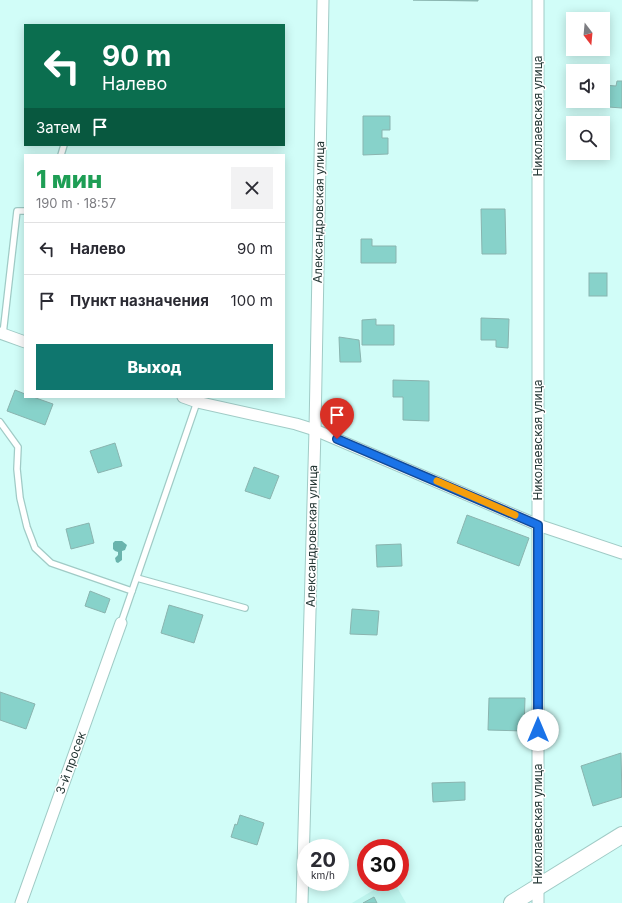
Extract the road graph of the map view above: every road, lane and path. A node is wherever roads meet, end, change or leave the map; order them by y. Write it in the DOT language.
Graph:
graph roads {
  1 [pos="323,0"];
  2 [pos="538,0"];
  3 [pos="24,211"];
  4 [pos="2,334"];
  5 [pos="24,342"];
  6 [pos="186,398"];
  7 [pos="197,402"];
  8 [pos="0,422"];
  9 [pos="315,430"];
  10 [pos="538,525"];
  11 [pos="622,553"];
  12 [pos="137,578"];
  13 [pos="132,591"];
  14 [pos="245,608"];
  15 [pos="121,623"];
  16 [pos="622,835"];
  17 [pos="538,887"];
  18 [pos="21,903"];
  19 [pos="302,903"];
  20 [pos="512,903"];
  21 [pos="538,903"];
  1 -- 9 [label="street, Александровская улица"];
  2 -- 10 [label="street, Николаевская улица"];
  3 -- 4 [label="lane"];
  4 -- 5 [label="street"];
  6 -- 7 [label="street"];
  7 -- 9 [label="street"];
  7 -- 12 [label="lane"];
  8 -- 13 [label="lane"];
  9 -- 10 [label="street"];
  9 -- 19 [label="street, Александровская улица"];
  10 -- 11 [label="street"];
  10 -- 17 [label="street, Николаевская улица"];
  12 -- 13 [label="lane"];
  12 -- 14 [label="lane"];
  13 -- 15 [label="lane"];
  15 -- 18 [label="street, 3-й просек"];
  16 -- 17 [label="street"];
  17 -- 20 [label="street"];
  17 -- 21 [label="street, Николаевская улица"];
}
